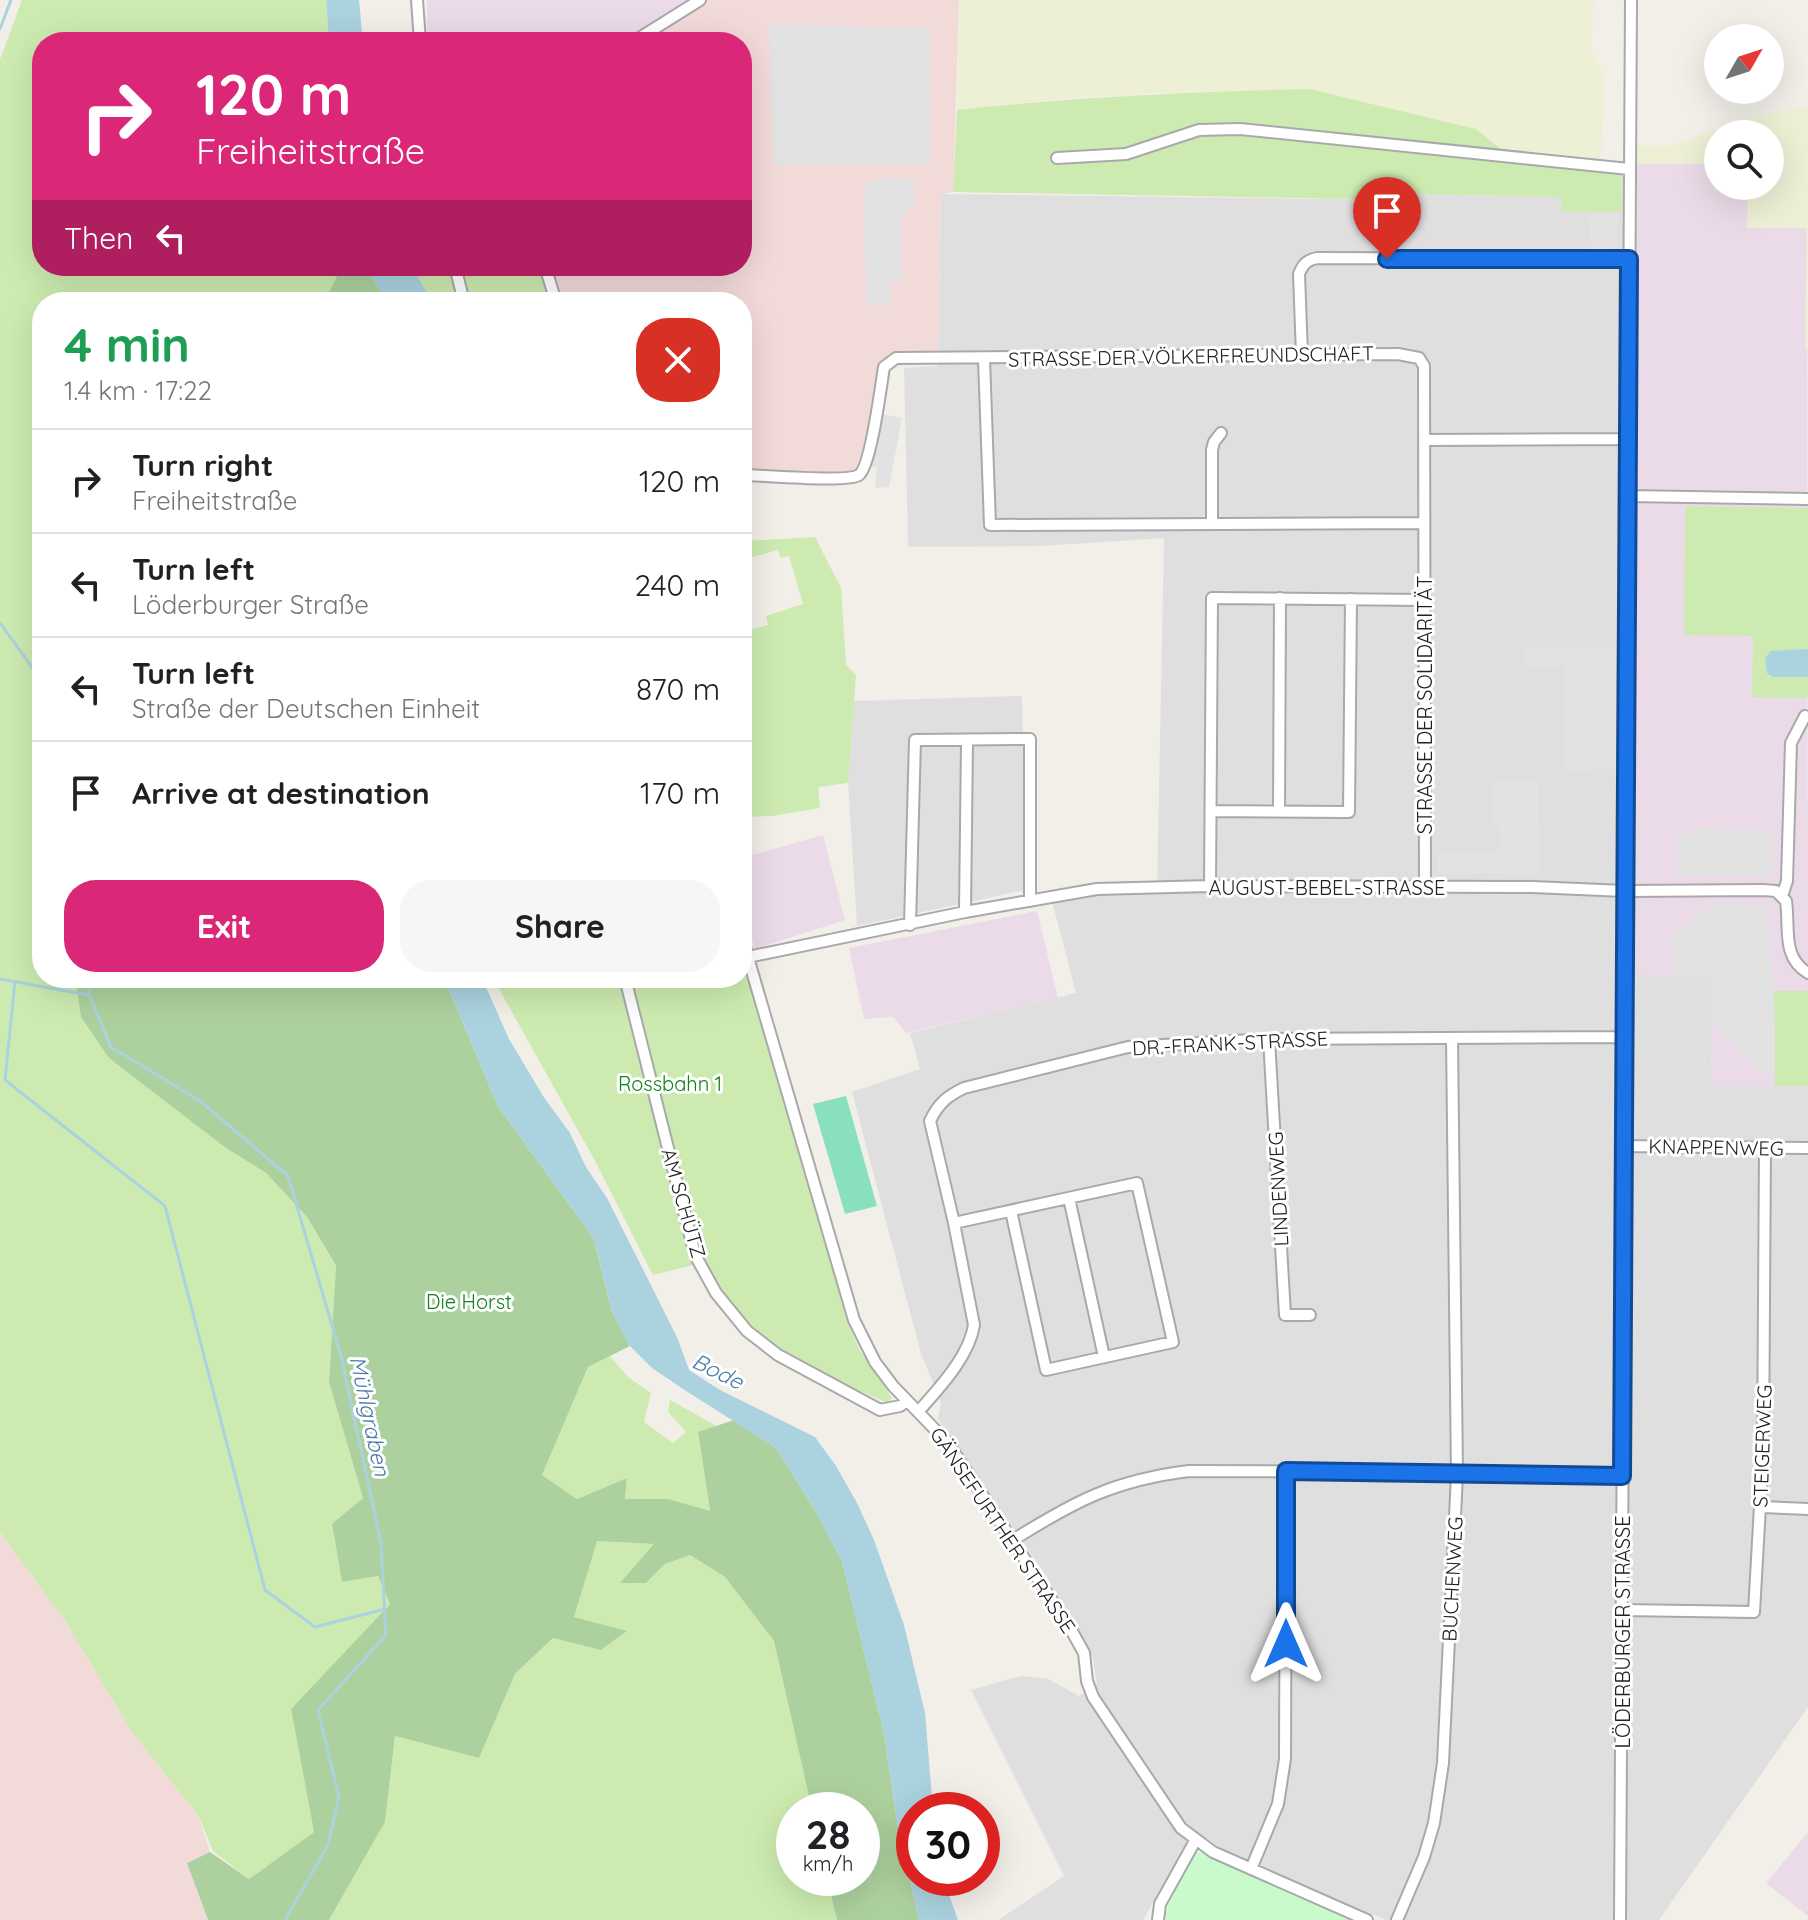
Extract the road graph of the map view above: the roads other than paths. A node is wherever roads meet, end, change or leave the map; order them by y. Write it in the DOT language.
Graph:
graph roads {
  1 [pos="417,0"];
  2 [pos="700,0"];
  3 [pos="1631,0"];
  4 [pos="419,32"];
  5 [pos="649,32"];
  6 [pos="1057,158"];
  7 [pos="1629,169"];
  8 [pos="1629,259"];
  9 [pos="1398,354"];
  10 [pos="1302,355"];
  11 [pos="984,359"];
  12 [pos="1221,433"];
  13 [pos="1628,439"];
  14 [pos="1424,440"];
  15 [pos="752,475"];
  16 [pos="1628,496"];
  17 [pos="1808,499"];
  18 [pos="1423,523"];
  19 [pos="1212,524"];
  20 [pos="1280,598"];
  21 [pos="1351,599"];
  22 [pos="1424,600"];
  23 [pos="1805,716"];
  24 [pos="967,741"];
  25 [pos="1211,811"];
  26 [pos="1279,811"];
  27 [pos="1210,886"];
  28 [pos="1425,888"];
  29 [pos="1625,891"];
  30 [pos="1782,896"];
  31 [pos="1030,901"];
  32 [pos="965,912"];
  33 [pos="910,925"];
  34 [pos="752,956"];
  35 [pos="752,971"];
  36 [pos="1808,973"];
  37 [pos="628,988"];
  38 [pos="1625,1037"];
  39 [pos="1452,1038"];
  40 [pos="1269,1039"];
  41 [pos="1624,1146"];
  42 [pos="1765,1148"];
  43 [pos="1808,1148"];
  44 [pos="1069,1198"];
  45 [pos="1011,1211"];
  46 [pos="954,1223"];
  47 [pos="1310,1315"];
  48 [pos="1104,1357"];
  49 [pos="907,1401"];
  50 [pos="918,1412"];
  51 [pos="1286,1471"];
  52 [pos="1457,1475"];
  53 [pos="1622,1476"];
  54 [pos="1761,1507"];
  55 [pos="1808,1509"];
  56 [pos="1013,1540"];
  57 [pos="1622,1610"];
  58 [pos="1195,1841"];
  59 [pos="1251,1869"];
  60 [pos="1158,1920"];
  61 [pos="1367,1920"];
  62 [pos="1397,1920"];
  63 [pos="1620,1920"];
  1 -- 4 [label="street"];
  2 -- 5 [label="street"];
  3 -- 7 [label="street, LÖDERBURGER STRASSE"];
  6 -- 7 [label="street"];
  7 -- 8 [label="street, LÖDERBURGER STRASSE"];
  8 -- 10 [label="street"];
  8 -- 13 [label="street, LÖDERBURGER STRASSE"];
  9 -- 10 [label="street, STRASSE DER VÖLKERFREUNDSCHAFT"];
  9 -- 14 [label="street, STRASSE DER SOLIDARITÄT"];
  10 -- 11 [label="street, STRASSE DER VÖLKERFREUNDSCHAFT"];
  11 -- 15 [label="street"];
  11 -- 19 [label="street"];
  12 -- 19 [label="street"];
  13 -- 14 [label="street"];
  13 -- 16 [label="street, LÖDERBURGER STRASSE"];
  14 -- 18 [label="street, STRASSE DER SOLIDARITÄT"];
  16 -- 17 [label="street"];
  16 -- 29 [label="street, LÖDERBURGER STRASSE"];
  18 -- 19 [label="street"];
  18 -- 22 [label="street, STRASSE DER SOLIDARITÄT"];
  20 -- 21 [label="street"];
  20 -- 25 [label="street"];
  20 -- 26 [label="street"];
  21 -- 22 [label="street"];
  21 -- 26 [label="street"];
  22 -- 28 [label="street, STRASSE DER SOLIDARITÄT"];
  23 -- 30 [label="street"];
  24 -- 31 [label="street"];
  24 -- 32 [label="street"];
  24 -- 33 [label="street"];
  25 -- 26 [label="street"];
  25 -- 27 [label="street"];
  27 -- 28 [label="street, AUGUST-BEBEL-STRASSE"];
  27 -- 31 [label="street, AUGUST-BEBEL-STRASSE"];
  28 -- 29 [label="street, AUGUST-BEBEL-STRASSE"];
  29 -- 30 [label="street, AUGUST-BEBEL-STRASSE"];
  29 -- 38 [label="street, LÖDERBURGER STRASSE"];
  30 -- 36 [label="street"];
  31 -- 32 [label="street, AUGUST-BEBEL-STRASSE"];
  32 -- 33 [label="street, AUGUST-BEBEL-STRASSE"];
  33 -- 34 [label="street, AUGUST-BEBEL-STRASSE"];
  35 -- 49 [label="street, GÄNSEFURTHER STRASSE"];
  37 -- 49 [label="street, AM SCHÜTZ"];
  38 -- 39 [label="street, DR.-FRANK-STRASSE"];
  38 -- 41 [label="street, LÖDERBURGER STRASSE"];
  39 -- 40 [label="street, DR.-FRANK-STRASSE"];
  39 -- 52 [label="street, BUCHENWEG"];
  40 -- 46 [label="street, DR.-FRANK-STRASSE"];
  40 -- 47 [label="street, LINDENWEG"];
  41 -- 42 [label="street, KNAPPENWEG"];
  41 -- 53 [label="street, LÖDERBURGER STRASSE"];
  42 -- 43 [label="street, KNAPPENWEG"];
  42 -- 54 [label="street, STEIGERWEG"];
  44 -- 45 [label="street"];
  44 -- 48 [label="street"];
  44 -- 48 [label="street"];
  45 -- 46 [label="street"];
  45 -- 48 [label="street"];
  46 -- 50 [label="street, DR.-FRANK-STRASSE"];
  49 -- 50 [label="street, GÄNSEFURTHER STRASSE"];
  50 -- 56 [label="street, GÄNSEFURTHER STRASSE"];
  51 -- 52 [label="street"];
  51 -- 56 [label="street"];
  51 -- 59 [label="street"];
  52 -- 53 [label="street"];
  52 -- 62 [label="street, BUCHENWEG"];
  53 -- 57 [label="street, LÖDERBURGER STRASSE"];
  54 -- 55 [label="street"];
  54 -- 57 [label="street, STEIGERWEG"];
  56 -- 58 [label="street, GÄNSEFURTHER STRASSE"];
  57 -- 63 [label="street, LÖDERBURGER STRASSE"];
  58 -- 59 [label="street, GÄNSEFURTHER STRASSE"];
  58 -- 60 [label="street"];
  59 -- 61 [label="street, GÄNSEFURTHER STRASSE"];
}
